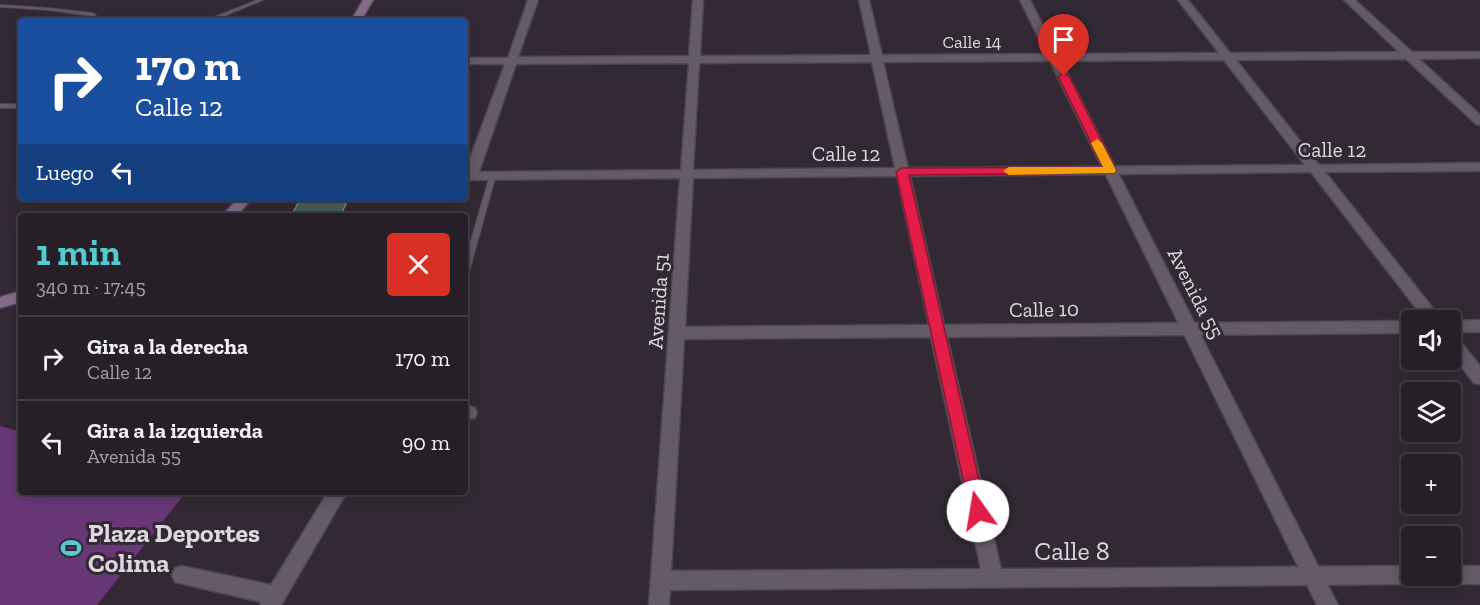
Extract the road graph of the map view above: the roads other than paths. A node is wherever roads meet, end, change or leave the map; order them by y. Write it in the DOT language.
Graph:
graph roads {
  1 [pos="261,0"];
  2 [pos="360,0"];
  3 [pos="368,0"];
  4 [pos="533,0"];
  5 [pos="698,0"];
  6 [pos="864,0"];
  7 [pos="1025,0"];
  8 [pos="1183,0"];
  9 [pos="1349,0"];
  10 [pos="2,6"];
  11 [pos="94,18"];
  12 [pos="215,18"];
  13 [pos="356,18"];
  14 [pos="357,18"];
  15 [pos="1480,55"];
  16 [pos="1409,56"];
  17 [pos="1227,57"];
  18 [pos="1054,58"];
  19 [pos="877,59"];
  20 [pos="694,60"];
  21 [pos="468,61"];
  22 [pos="512,61"];
  23 [pos="0,106"];
  24 [pos="18,106"];
  25 [pos="1480,122"];
  26 [pos="1480,167"];
  27 [pos="1316,168"];
  28 [pos="1111,170"];
  29 [pos="902,172"];
  30 [pos="687,174"];
  31 [pos="493,175"];
  32 [pos="469,176"];
  33 [pos="242,201"];
  34 [pos="232,213"];
  35 [pos="468,262"];
  36 [pos="18,297"];
  37 [pos="0,303"];
  38 [pos="1426,310"];
  39 [pos="1461,326"];
  40 [pos="1480,326"];
  41 [pos="1401,327"];
  42 [pos="1190,328"];
  43 [pos="938,331"];
  44 [pos="677,333"];
  45 [pos="1461,354"];
  46 [pos="1480,378"];
  47 [pos="336,495"];
  48 [pos="182,575"];
  49 [pos="1401,575"];
  50 [pos="1461,575"];
  51 [pos="1480,575"];
  52 [pos="1314,576"];
  53 [pos="993,579"];
  54 [pos="661,581"];
  55 [pos="273,601"];
  56 [pos="659,605"];
  57 [pos="1328,605"];
  1 -- 12 [label="lane"];
  2 -- 13 [label="main road"];
  3 -- 14 [label="main road"];
  4 -- 22 [label="street"];
  5 -- 20 [label="street, Avenida 51"];
  6 -- 19 [label="street"];
  7 -- 18 [label="street, Avenida 55"];
  8 -- 17 [label="street"];
  9 -- 16 [label="street"];
  10 -- 11 [label="lane"];
  15 -- 16 [label="street, Calle 14"];
  16 -- 17 [label="street, Calle 14"];
  16 -- 25 [label="street"];
  17 -- 18 [label="street, Calle 14"];
  17 -- 27 [label="street"];
  18 -- 19 [label="street, Calle 14"];
  18 -- 28 [label="street, Avenida 55"];
  19 -- 20 [label="street, Calle 14"];
  19 -- 29 [label="street"];
  20 -- 22 [label="street, Calle 14"];
  20 -- 30 [label="street, Avenida 51"];
  21 -- 22 [label="street, Calle 14"];
  22 -- 32 [label="street"];
  23 -- 24 [label="lane"];
  26 -- 27 [label="street, Calle 12"];
  27 -- 28 [label="street, Calle 12"];
  27 -- 38 [label="street"];
  28 -- 29 [label="street, Calle 12"];
  28 -- 42 [label="street, Avenida 55"];
  29 -- 30 [label="street, Calle 12"];
  29 -- 43 [label="street"];
  30 -- 31 [label="street, Calle 12"];
  30 -- 44 [label="street, Avenida 51"];
  31 -- 32 [label="street, Calle 12"];
  31 -- 35 [label="lane"];
  33 -- 34 [label="main road"];
  36 -- 37 [label="main road"];
  39 -- 40 [label="street"];
  41 -- 42 [label="street, Calle 10"];
  42 -- 43 [label="street, Calle 10"];
  42 -- 52 [label="street, Avenida 55"];
  43 -- 44 [label="street, Calle 10"];
  43 -- 53 [label="street"];
  44 -- 54 [label="street, Avenida 51"];
  45 -- 46 [label="street"];
  47 -- 55 [label="street"];
  48 -- 55 [label="street"];
  49 -- 52 [label="street, Calle 8"];
  50 -- 51 [label="street"];
  52 -- 53 [label="street, Calle 8"];
  52 -- 57 [label="street, Avenida 55"];
  53 -- 54 [label="street, Calle 8"];
  54 -- 56 [label="street, Avenida 51"];
}
